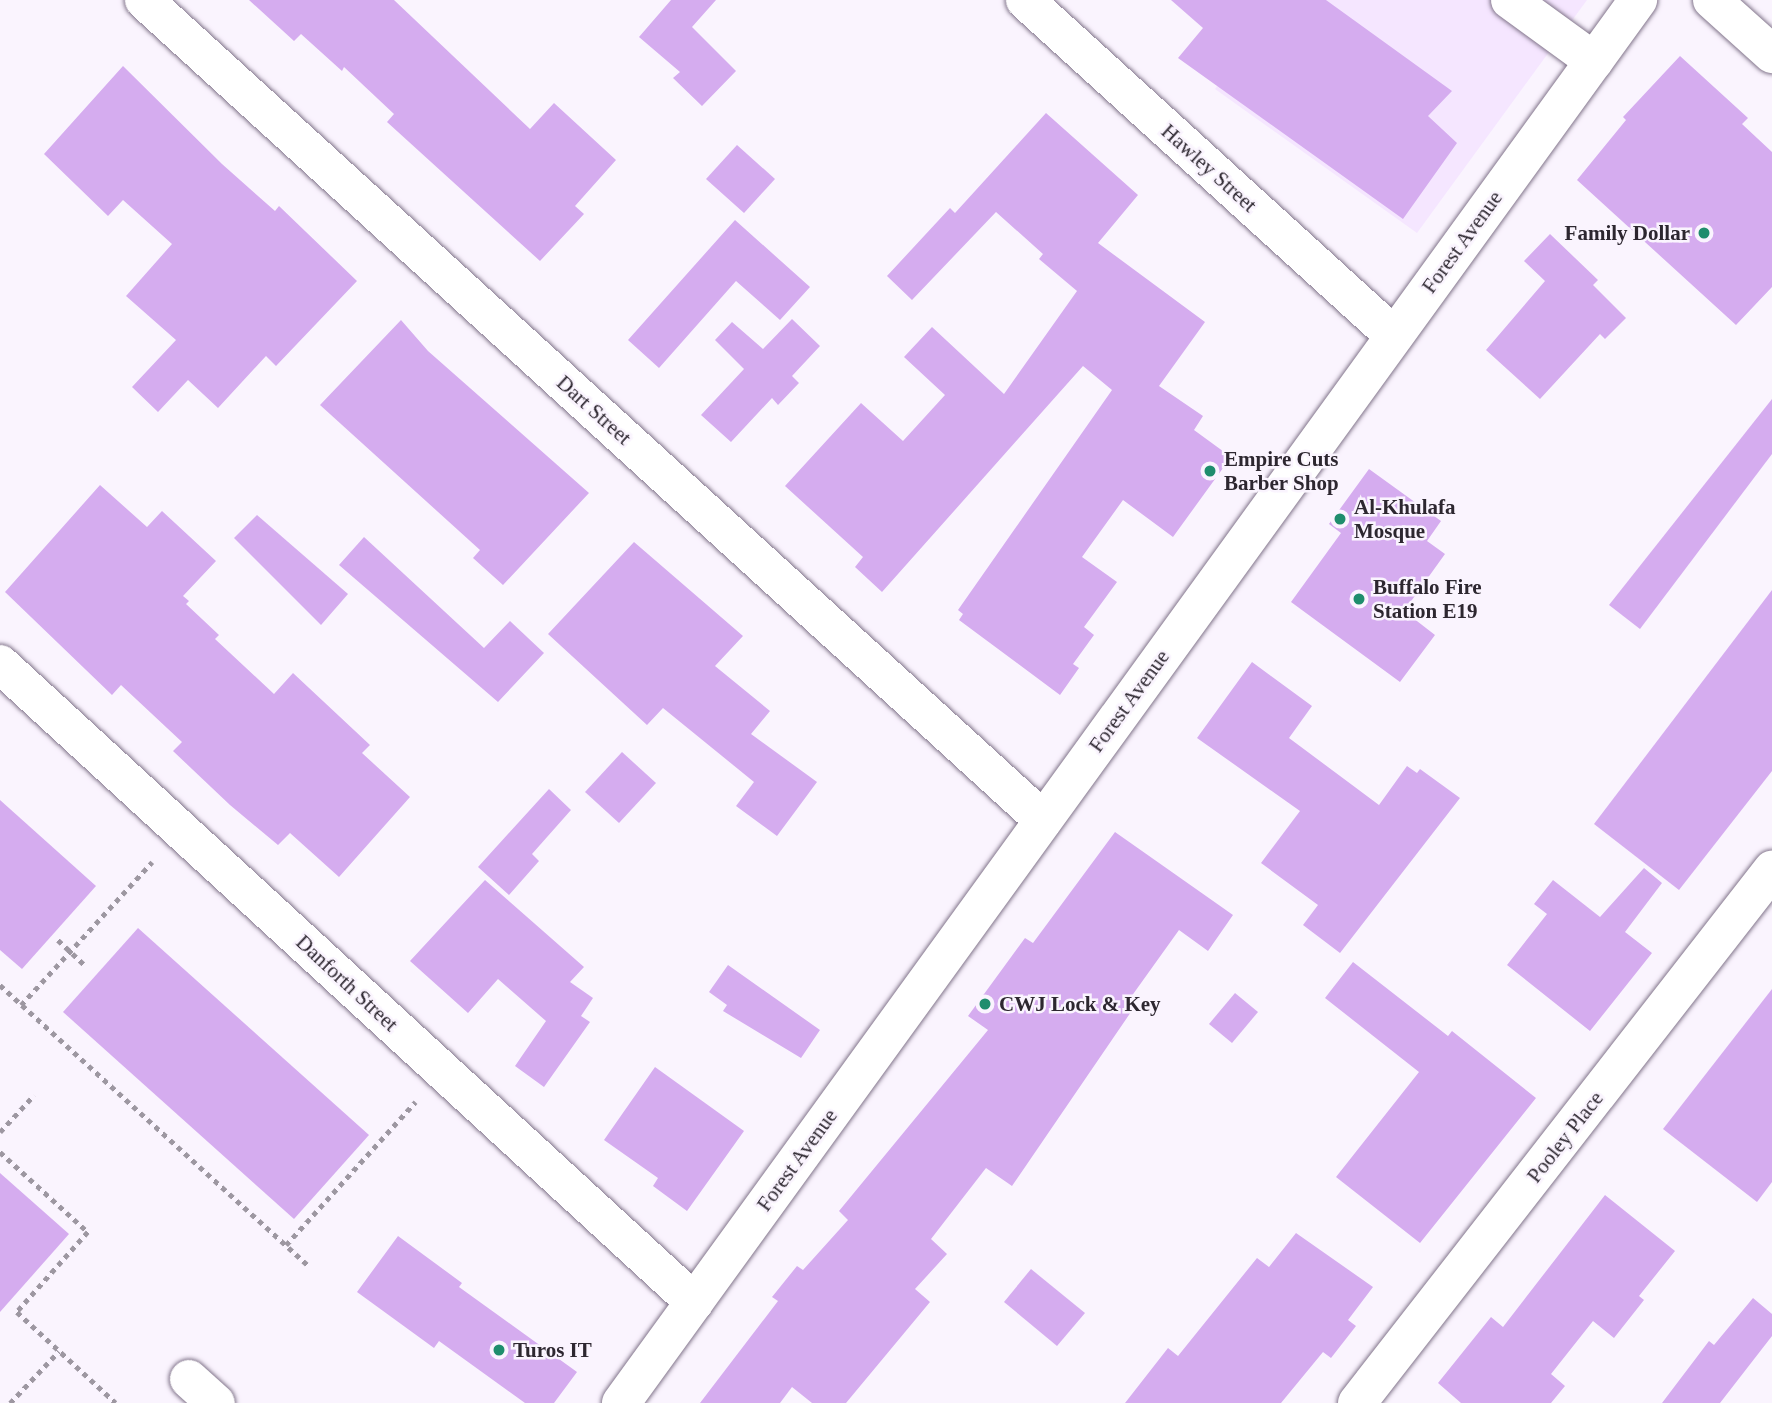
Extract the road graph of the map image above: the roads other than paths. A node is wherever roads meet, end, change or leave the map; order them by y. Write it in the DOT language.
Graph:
graph roads {
  1 [pos="144,0"];
  2 [pos="1025,0"];
  3 [pos="1510,0"];
  4 [pos="1638,0"];
  5 [pos="1712,0"];
  6 [pos="1772,54"];
  7 [pos="1594,61"];
  8 [pos="1394,336"];
  9 [pos="0,664"];
  10 [pos="1043,820"];
  11 [pos="1772,870"];
  12 [pos="694,1302"];
  13 [pos="621,1403"];
  14 [pos="1357,1403"];
  1 -- 10 [label="street, Dart Street"];
  2 -- 8 [label="street, Hawley Street"];
  3 -- 7 [label="street"];
  4 -- 7 [label="street, Forest Avenue"];
  5 -- 6 [label="street"];
  7 -- 8 [label="street, Forest Avenue"];
  8 -- 10 [label="street, Forest Avenue"];
  9 -- 12 [label="street, Danforth Street"];
  10 -- 12 [label="street, Forest Avenue"];
  11 -- 14 [label="street, Pooley Place"];
  12 -- 13 [label="street, Forest Avenue"];
}
